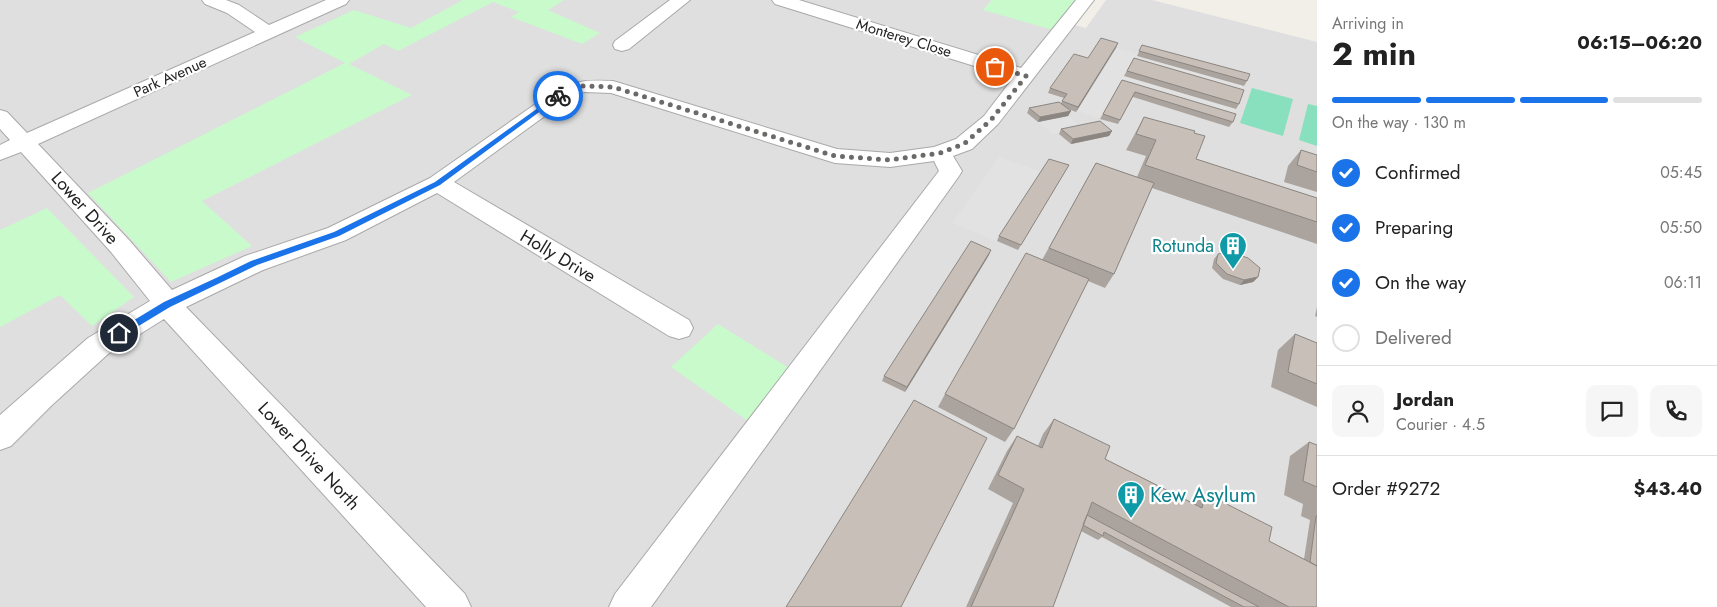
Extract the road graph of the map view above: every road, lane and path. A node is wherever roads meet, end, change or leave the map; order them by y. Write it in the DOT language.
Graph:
graph roads {
  1 [pos="211,0"];
  2 [pos="340,0"];
  3 [pos="680,0"];
  4 [pos="781,0"];
  5 [pos="1085,0"];
  6 [pos="269,33"];
  7 [pos="622,45"];
  8 [pos="1026,76"];
  9 [pos="0,116"];
  10 [pos="24,141"];
  11 [pos="0,153"];
  12 [pos="940,153"];
  13 [pos="438,183"];
  14 [pos="167,304"];
  15 [pos="679,328"];
  16 [pos="0,436"];
  17 [pos="452,607"];
  18 [pos="628,607"];
  1 -- 6 [label="street"];
  2 -- 6 [label="street, Park Avenue"];
  3 -- 7 [label="street"];
  4 -- 8 [label="street, Monterey Close"];
  5 -- 8 [label="street"];
  6 -- 10 [label="street, Park Avenue"];
  8 -- 12 [label="street"];
  9 -- 10 [label="street, Lower Drive"];
  10 -- 11 [label="street, Park Avenue"];
  10 -- 14 [label="street, Lower Drive"];
  12 -- 13 [label="street"];
  12 -- 18 [label="street"];
  13 -- 14 [label="street"];
  13 -- 15 [label="street, Holly Drive"];
  14 -- 16 [label="street"];
  14 -- 17 [label="street, Lower Drive North"];
}
